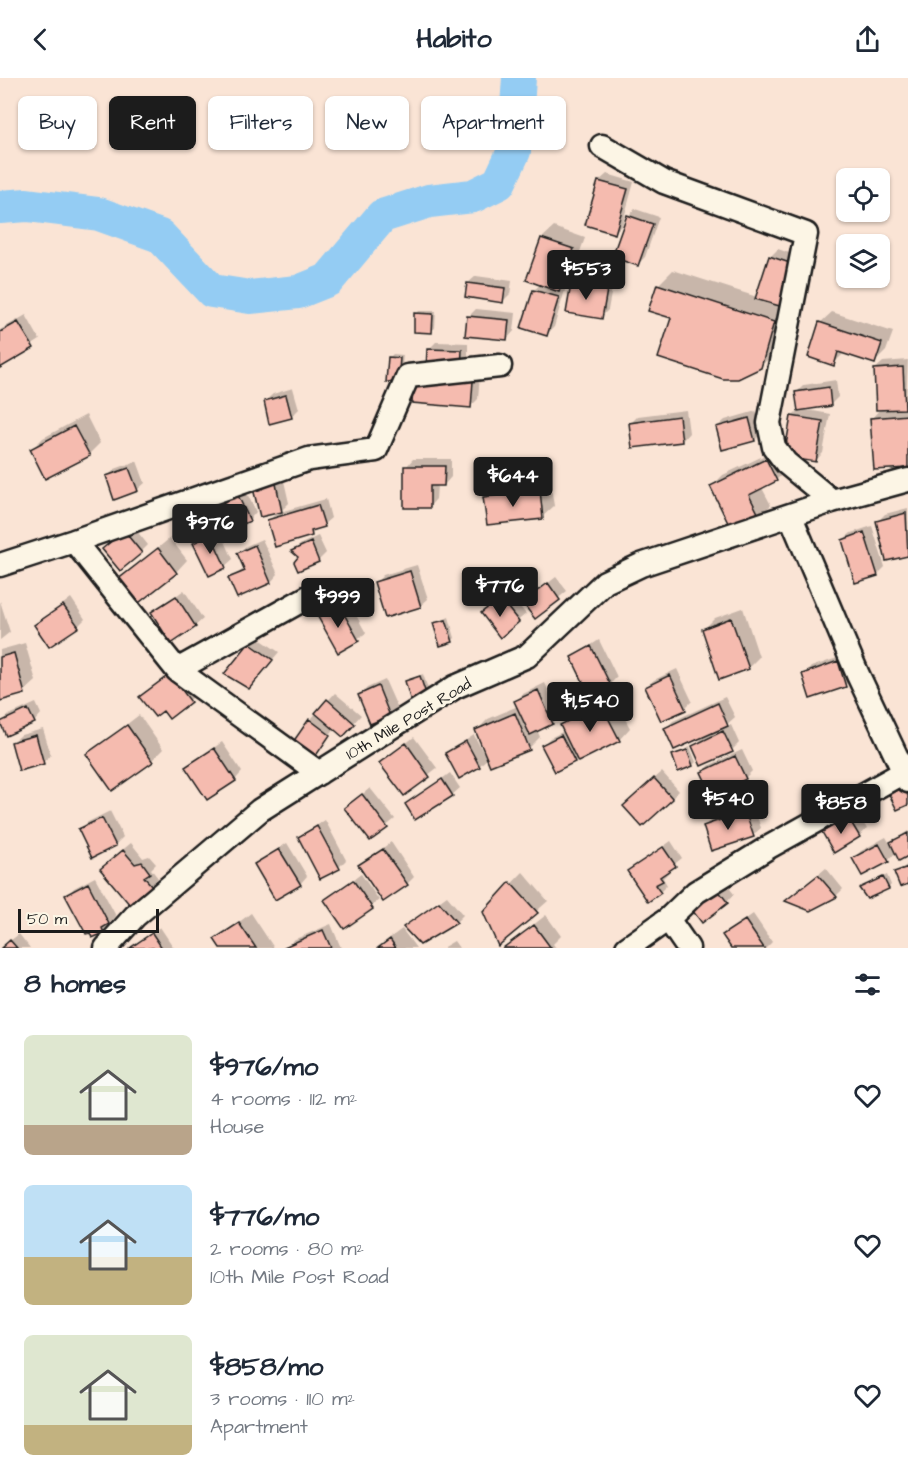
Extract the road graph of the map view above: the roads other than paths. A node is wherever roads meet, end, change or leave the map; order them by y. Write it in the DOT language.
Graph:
graph roads {
  1 [pos="602,146"];
  2 [pos="500,366"];
  3 [pos="908,480"];
  4 [pos="832,501"];
  5 [pos="791,517"];
  6 [pos="74,541"];
  7 [pos="0,566"];
  8 [pos="308,597"];
  9 [pos="177,670"];
  10 [pos="319,773"];
  11 [pos="906,776"];
  12 [pos="668,919"];
  13 [pos="106,948"];
  14 [pos="627,948"];
  15 [pos="688,948"];
  1 -- 4 [label="street"];
  2 -- 6 [label="street"];
  3 -- 4 [label="street, 10th Mile Post Road"];
  4 -- 5 [label="street, 10th Mile Post Road"];
  5 -- 10 [label="street, 10th Mile Post Road"];
  5 -- 11 [label="street"];
  6 -- 7 [label="street"];
  6 -- 9 [label="street"];
  8 -- 9 [label="street"];
  9 -- 10 [label="street"];
  10 -- 13 [label="street, 10th Mile Post Road"];
  11 -- 12 [label="street"];
  12 -- 14 [label="street"];
  12 -- 15 [label="street"];
}
